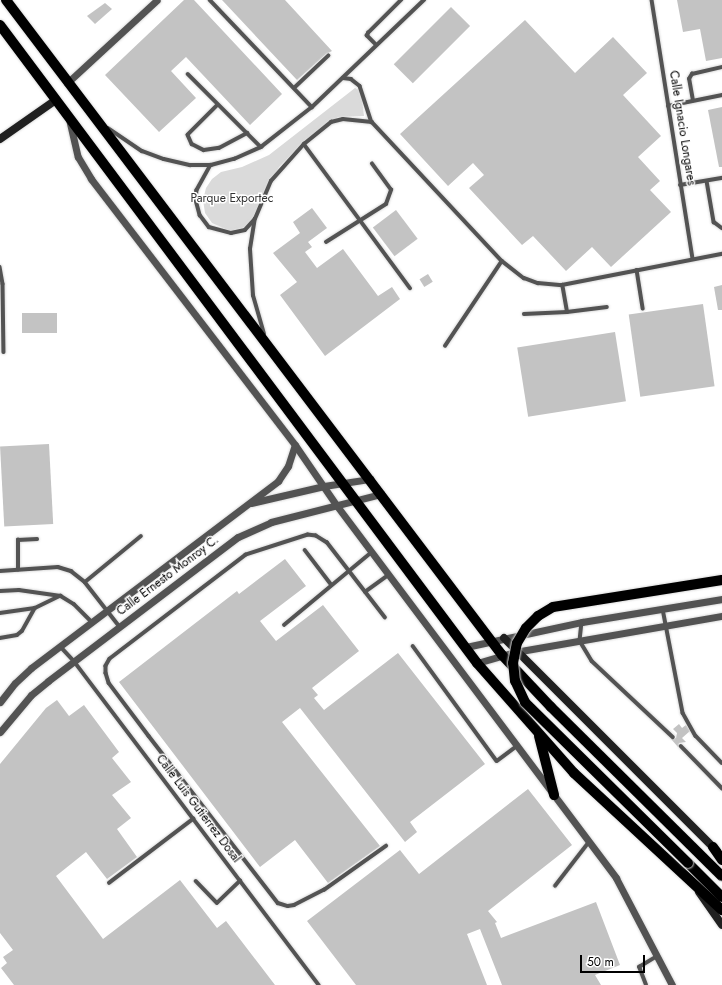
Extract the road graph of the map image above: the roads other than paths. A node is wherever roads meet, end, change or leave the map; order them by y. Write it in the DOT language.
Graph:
graph roads {
  1 [pos="6,0"];
  2 [pos="157,0"];
  3 [pos="210,0"];
  4 [pos="401,0"];
  5 [pos="424,0"];
  6 [pos="652,0"];
  7 [pos="0,24"];
  8 [pos="376,45"];
  9 [pos="328,56"];
  10 [pos="722,68"];
  11 [pos="188,74"];
  12 [pos="343,78"];
  13 [pos="66,83"];
  14 [pos="294,88"];
  15 [pos="722,95"];
  16 [pos="56,100"];
  17 [pos="694,101"];
  18 [pos="218,105"];
  19 [pos="668,106"];
  20 [pos="312,107"];
  21 [pos="94,117"];
  22 [pos="69,119"];
  23 [pos="372,122"];
  24 [pos="247,133"];
  25 [pos="0,139"];
  26 [pos="304,144"];
  27 [pos="261,147"];
  28 [pos="211,164"];
  29 [pos="372,164"];
  30 [pos="722,178"];
  31 [pos="707,181"];
  32 [pos="680,185"];
  33 [pos="360,218"];
  34 [pos="255,219"];
  35 [pos="722,228"];
  36 [pos="326,242"];
  37 [pos="722,254"];
  38 [pos="693,259"];
  39 [pos="502,261"];
  40 [pos="0,267"];
  41 [pos="637,270"];
  42 [pos="562,285"];
  43 [pos="410,288"];
  44 [pos="607,307"];
  45 [pos="643,309"];
  46 [pos="567,312"];
  47 [pos="524,314"];
  48 [pos="266,344"];
  49 [pos="445,346"];
  50 [pos="4,352"];
  51 [pos="295,445"];
  52 [pos="370,479"];
  53 [pos="344,483"];
  54 [pos="324,486"];
  55 [pos="381,494"];
  56 [pos="358,501"];
  57 [pos="249,504"];
  58 [pos="337,506"];
  59 [pos="141,536"];
  60 [pos="37,539"];
  61 [pos="305,550"];
  62 [pos="372,552"];
  63 [pos="18,570"];
  64 [pos="0,571"];
  65 [pos="348,571"];
  66 [pos="388,574"];
  67 [pos="722,580"];
  68 [pos="85,582"];
  69 [pos="331,584"];
  70 [pos="0,591"];
  71 [pos="365,592"];
  72 [pos="61,596"];
  73 [pos="722,598"];
  74 [pos="35,608"];
  75 [pos="663,609"];
  76 [pos="106,610"];
  77 [pos="0,612"];
  78 [pos="722,616"];
  79 [pos="385,618"];
  80 [pos="91,621"];
  81 [pos="582,622"];
  82 [pos="284,624"];
  83 [pos="664,626"];
  84 [pos="120,627"];
  85 [pos="0,638"];
  86 [pos="504,638"];
  87 [pos="491,641"];
  88 [pos="580,641"];
  89 [pos="60,646"];
  90 [pos="413,646"];
  91 [pos="466,647"];
  92 [pos="515,652"];
  93 [pos="502,655"];
  94 [pos="74,661"];
  95 [pos="477,663"];
  96 [pos="0,702"];
  97 [pos="0,732"];
  98 [pos="538,734"];
  99 [pos="673,737"];
  100 [pos="516,746"];
  101 [pos="682,746"];
  102 [pos="722,763"];
  103 [pos="722,788"];
  104 [pos="554,795"];
  105 [pos="192,819"];
  106 [pos="589,842"];
  107 [pos="386,846"];
  108 [pos="713,848"];
  109 [pos="722,856"];
  110 [pos="722,860"];
  111 [pos="722,876"];
  112 [pos="196,881"];
  113 [pos="109,882"];
  114 [pos="240,882"];
  115 [pos="693,883"];
  116 [pos="555,886"];
  117 [pos="722,897"];
  118 [pos="722,910"];
  119 [pos="722,924"];
  120 [pos="657,956"];
  121 [pos="319,985"];
  122 [pos="646,985"];
  123 [pos="672,985"];
  1 -- 13 [label="main road"];
  2 -- 13 [label="street"];
  3 -- 14 [label="lane"];
  4 -- 8 [label="lane"];
  5 -- 8 [label="lane"];
  6 -- 19 [label="lane, Calle Ignacio Longares"];
  7 -- 16 [label="main road"];
  8 -- 12 [label="lane"];
  9 -- 14 [label="lane"];
  10 -- 17 [label="lane"];
  11 -- 18 [label="lane"];
  12 -- 20 [label="lane"];
  12 -- 23 [label="lane"];
  13 -- 21 [label="main road"];
  14 -- 20 [label="lane"];
  15 -- 17 [label="lane"];
  16 -- 22 [label="main road"];
  16 -- 25 [label="street"];
  17 -- 19 [label="lane"];
  18 -- 24 [label="lane"];
  18 -- 24 [label="lane"];
  19 -- 32 [label="lane, Calle Ignacio Longares"];
  20 -- 27 [label="lane"];
  21 -- 28 [label="lane"];
  21 -- 48 [label="main road"];
  22 -- 51 [label="street"];
  22 -- 53 [label="main road"];
  23 -- 26 [label="lane"];
  23 -- 39 [label="lane"];
  24 -- 27 [label="lane"];
  26 -- 33 [label="lane"];
  26 -- 34 [label="lane"];
  27 -- 28 [label="lane"];
  28 -- 34 [label="lane"];
  29 -- 33 [label="lane"];
  30 -- 31 [label="lane"];
  31 -- 32 [label="lane"];
  31 -- 35 [label="lane"];
  32 -- 38 [label="lane, Calle Ignacio Longares"];
  33 -- 36 [label="lane"];
  33 -- 43 [label="lane"];
  34 -- 48 [label="lane"];
  37 -- 38 [label="lane"];
  38 -- 41 [label="lane"];
  39 -- 42 [label="lane"];
  39 -- 49 [label="lane"];
  40 -- 50 [label="lane"];
  41 -- 42 [label="lane"];
  41 -- 45 [label="lane"];
  42 -- 46 [label="lane"];
  44 -- 46 [label="lane"];
  46 -- 47 [label="lane"];
  48 -- 52 [label="main road"];
  51 -- 54 [label="street"];
  51 -- 57 [label="street, Calle Ernesto Monroy C."];
  52 -- 53 [label="street, Calle Ernesto Monroy C."];
  52 -- 55 [label="main road"];
  53 -- 54 [label="street, Calle Ernesto Monroy C."];
  53 -- 56 [label="main road"];
  54 -- 57 [label="street, Calle Ernesto Monroy C."];
  54 -- 58 [label="street"];
  55 -- 56 [label="street, Calle Ernesto Monroy C."];
  55 -- 87 [label="main road"];
  56 -- 58 [label="street, Calle Ernesto Monroy C."];
  56 -- 91 [label="main road"];
  57 -- 76 [label="street, Calle Ernesto Monroy C."];
  58 -- 62 [label="street"];
  58 -- 84 [label="street, Calle Ernesto Monroy C."];
  59 -- 68 [label="lane"];
  60 -- 63 [label="lane"];
  61 -- 69 [label="lane"];
  62 -- 65 [label="lane"];
  62 -- 66 [label="street"];
  63 -- 64 [label="lane"];
  63 -- 68 [label="lane"];
  65 -- 69 [label="lane"];
  65 -- 71 [label="lane"];
  65 -- 107 [label="lane"];
  66 -- 71 [label="lane"];
  66 -- 100 [label="street"];
  67 -- 117 [label="main road, bridge"];
  68 -- 76 [label="lane"];
  69 -- 82 [label="lane"];
  70 -- 72 [label="lane"];
  71 -- 79 [label="lane"];
  72 -- 74 [label="lane"];
  72 -- 80 [label="lane"];
  73 -- 75 [label="street"];
  74 -- 77 [label="lane"];
  74 -- 85 [label="lane"];
  75 -- 81 [label="street"];
  75 -- 83 [label="lane"];
  76 -- 80 [label="street, Calle Ernesto Monroy C."];
  76 -- 84 [label="lane"];
  78 -- 83 [label="street"];
  80 -- 89 [label="street, Calle Ernesto Monroy C."];
  81 -- 86 [label="street"];
  81 -- 88 [label="lane"];
  83 -- 88 [label="street"];
  83 -- 102 [label="lane"];
  84 -- 94 [label="street, Calle Ernesto Monroy C."];
  86 -- 87 [label="street"];
  86 -- 92 [label="street"];
  87 -- 91 [label="street"];
  87 -- 93 [label="main road"];
  88 -- 92 [label="street"];
  88 -- 99 [label="lane"];
  89 -- 94 [label="lane, Calle Luis Gutierrez Dosal"];
  89 -- 96 [label="street, Calle Ernesto Monroy C."];
  90 -- 100 [label="lane"];
  91 -- 95 [label="main road"];
  92 -- 93 [label="street"];
  92 -- 108 [label="street"];
  93 -- 95 [label="street"];
  93 -- 111 [label="main road"];
  94 -- 97 [label="street, Calle Ernesto Monroy C."];
  94 -- 105 [label="lane, Calle Luis Gutierrez Dosal"];
  95 -- 98 [label="main road"];
  98 -- 104 [label="main road"];
  98 -- 115 [label="main road"];
  100 -- 104 [label="street"];
  101 -- 103 [label="lane"];
  104 -- 106 [label="street"];
  105 -- 113 [label="lane"];
  105 -- 114 [label="lane, Calle Luis Gutierrez Dosal"];
  106 -- 116 [label="lane"];
  106 -- 120 [label="street"];
  108 -- 109 [label="street"];
  108 -- 110 [label="main road"];
  112 -- 114 [label="lane"];
  114 -- 121 [label="lane, Calle Luis Gutierrez Dosal"];
  115 -- 118 [label="main road"];
  115 -- 119 [label="street"];
  120 -- 122 [label="lane"];
  120 -- 123 [label="street"];
}
